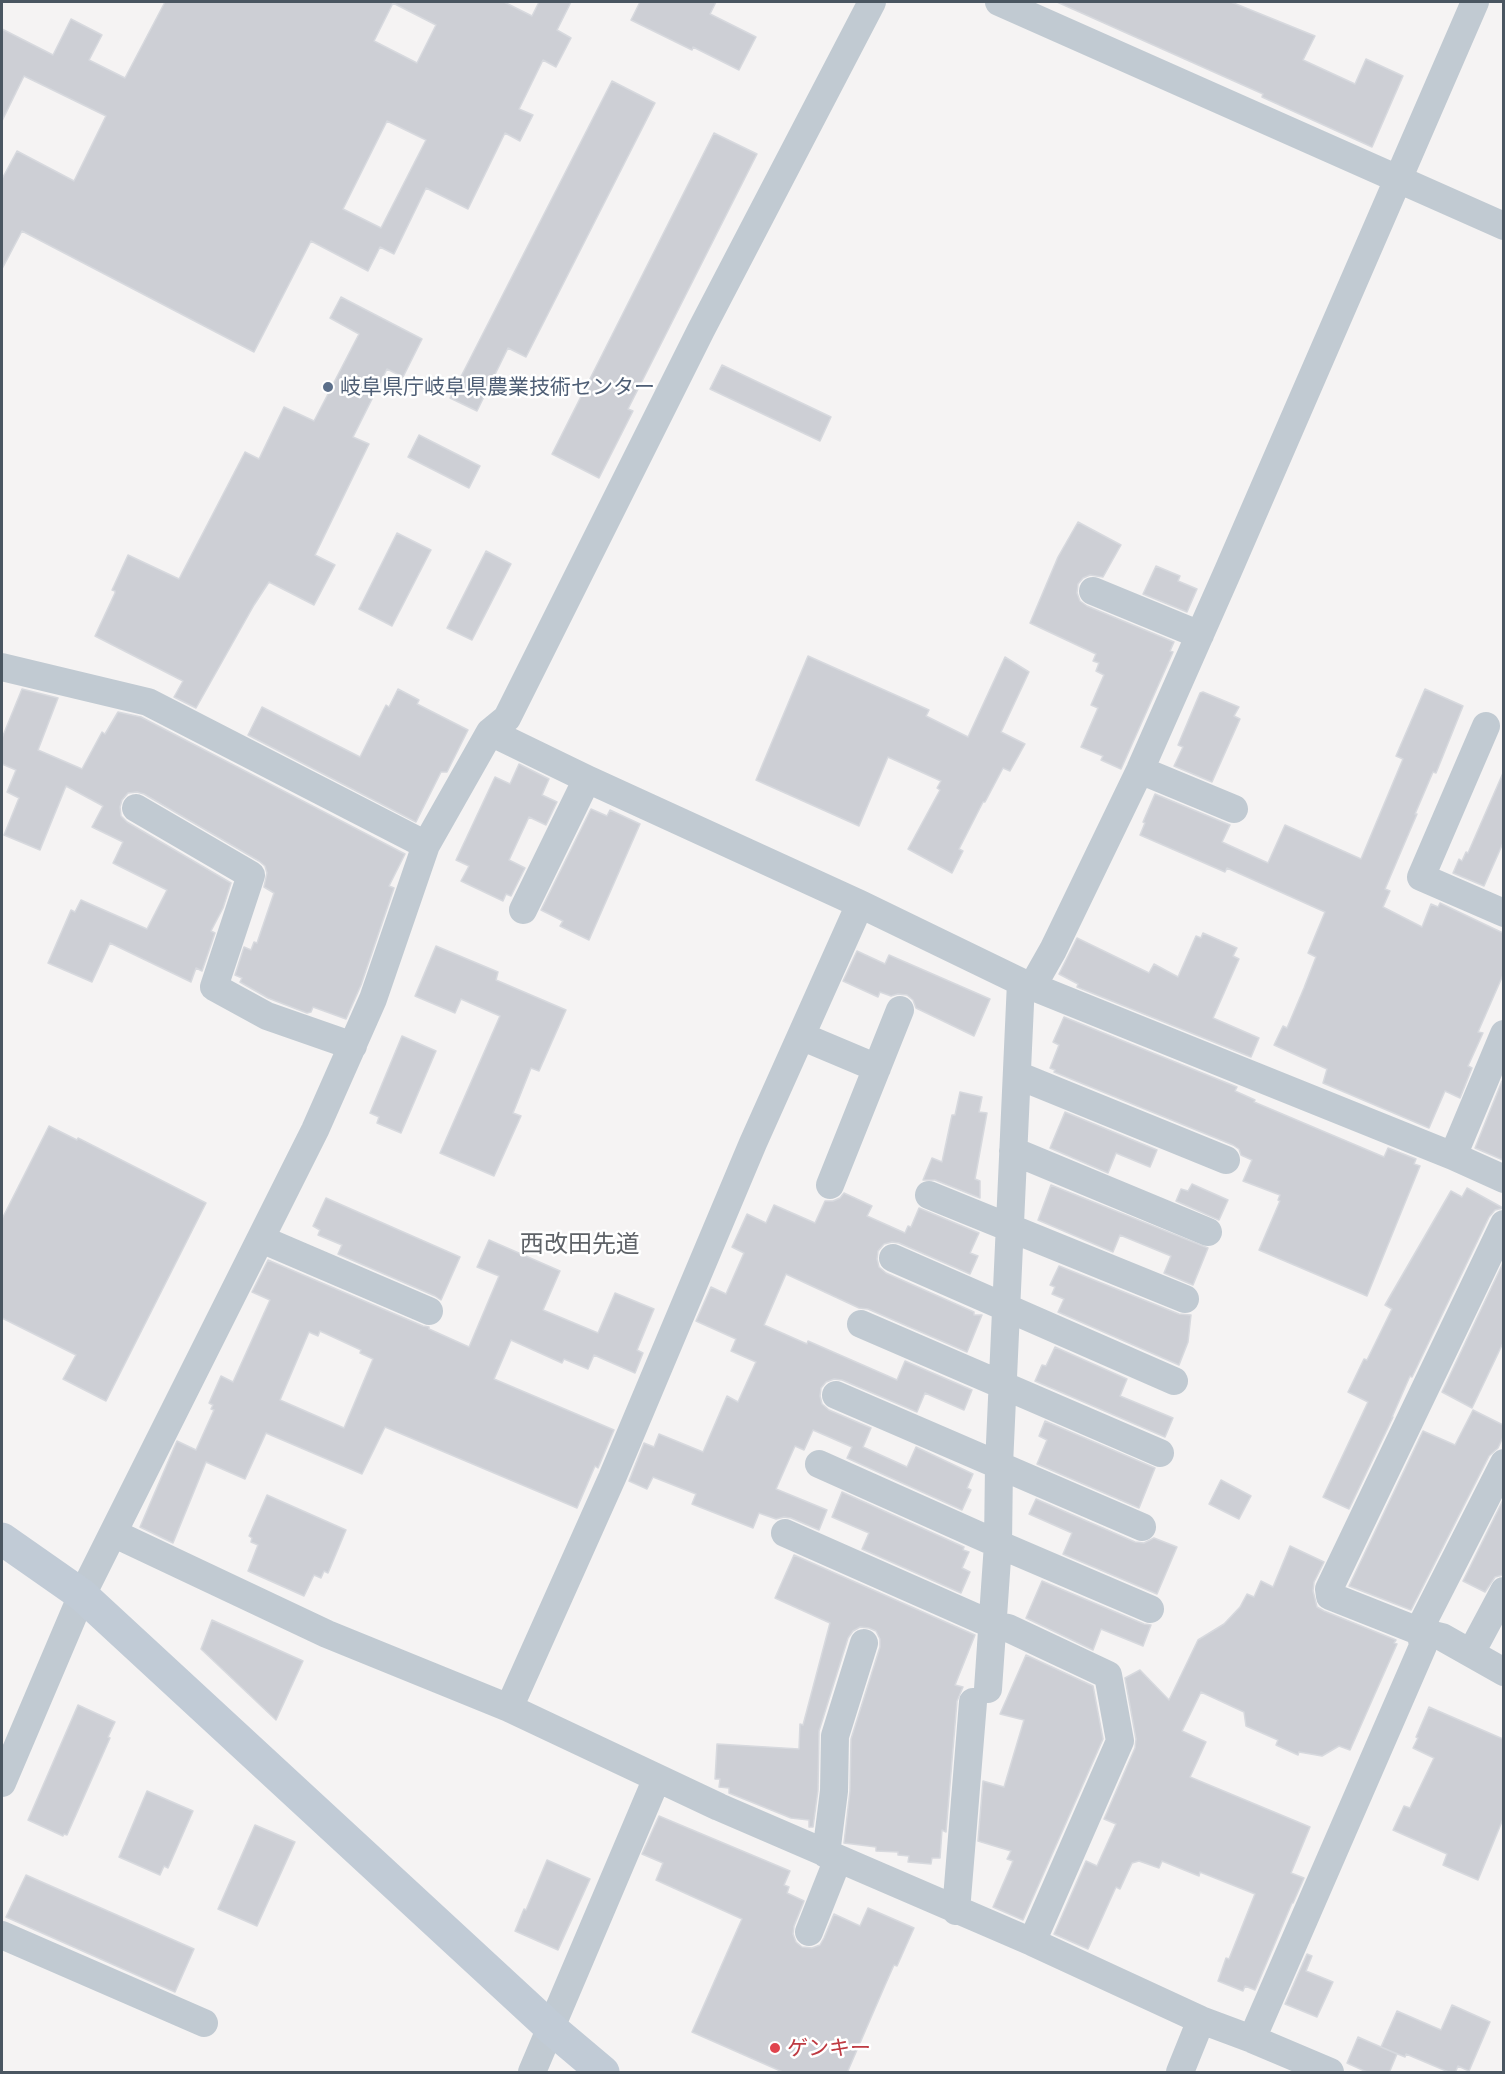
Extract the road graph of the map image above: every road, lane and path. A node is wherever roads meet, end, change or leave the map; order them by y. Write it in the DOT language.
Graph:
graph roads {
  1 [pos="872,2"];
  2 [pos="999,2"];
  3 [pos="1475,2"];
  4 [pos="1398,178"];
  5 [pos="1503,226"];
  6 [pos="1093,591"];
  7 [pos="1200,635"];
  8 [pos="2,668"];
  9 [pos="1486,726"];
  10 [pos="490,732"];
  11 [pos="1140,770"];
  12 [pos="587,779"];
  13 [pos="136,808"];
  14 [pos="1234,809"];
  15 [pos="426,844"];
  16 [pos="860,904"];
  17 [pos="523,910"];
  18 [pos="1503,913"];
  19 [pos="1026,985"];
  20 [pos="900,1010"];
  21 [pos="1503,1034"];
  22 [pos="801,1036"];
  23 [pos="352,1046"];
  24 [pos="877,1068"];
  25 [pos="1017,1075"];
  26 [pos="1013,1151"];
  27 [pos="1453,1156"];
  28 [pos="1226,1160"];
  29 [pos="1503,1179"];
  30 [pos="830,1185"];
  31 [pos="929,1195"];
  32 [pos="1503,1224"];
  33 [pos="1010,1228"];
  34 [pos="1208,1232"];
  35 [pos="261,1239"];
  36 [pos="893,1258"];
  37 [pos="1185,1299"];
  38 [pos="1006,1308"];
  39 [pos="429,1311"];
  40 [pos="861,1324"];
  41 [pos="1174,1381"];
  42 [pos="1003,1385"];
  43 [pos="836,1395"];
  44 [pos="1160,1452"];
  45 [pos="1503,1463"];
  46 [pos="819,1464"];
  47 [pos="999,1465"];
  48 [pos="1142,1527"];
  49 [pos="113,1533"];
  50 [pos="785,1533"];
  51 [pos="2,1539"];
  52 [pos="998,1544"];
  53 [pos="1503,1591"];
  54 [pos="82,1595"];
  55 [pos="1150,1609"];
  56 [pos="993,1625"];
  57 [pos="1421,1632"];
  58 [pos="864,1643"];
  59 [pos="1471,1653"];
  60 [pos="1503,1672"];
  61 [pos="509,1708"];
  62 [pos="657,1778"];
  63 [pos="2,1783"];
  64 [pos="832,1856"];
  65 [pos="956,1911"];
  66 [pos="808,1932"];
  67 [pos="2,1935"];
  68 [pos="1032,1942"];
  69 [pos="1201,2020"];
  70 [pos="204,2023"];
  71 [pos="552,2029"];
  72 [pos="1252,2039"];
  73 [pos="532,2073"];
  74 [pos="603,2073"];
  75 [pos="1180,2073"];
  76 [pos="1329,2073"];
  1 -- 10 [label="street"];
  2 -- 4 [label="street"];
  3 -- 4 [label="street"];
  4 -- 5 [label="street"];
  4 -- 7 [label="street"];
  6 -- 7 [label="street"];
  7 -- 11 [label="street"];
  8 -- 15 [label="street"];
  9 -- 18 [label="street"];
  10 -- 12 [label="street"];
  10 -- 15 [label="street"];
  11 -- 14 [label="street"];
  11 -- 19 [label="street"];
  12 -- 16 [label="street"];
  12 -- 17 [label="street"];
  13 -- 23 [label="street"];
  15 -- 23 [label="street"];
  16 -- 19 [label="street"];
  16 -- 22 [label="street"];
  19 -- 25 [label="street"];
  19 -- 27 [label="street"];
  20 -- 24 [label="street"];
  21 -- 27 [label="street"];
  22 -- 24 [label="street"];
  22 -- 61 [label="street"];
  23 -- 35 [label="street"];
  24 -- 30 [label="street"];
  25 -- 26 [label="street"];
  25 -- 28 [label="street"];
  26 -- 33 [label="street"];
  26 -- 34 [label="street"];
  27 -- 29 [label="street"];
  31 -- 33 [label="street"];
  32 -- 57 [label="street"];
  33 -- 37 [label="street"];
  33 -- 38 [label="street"];
  35 -- 39 [label="street"];
  35 -- 49 [label="street"];
  36 -- 38 [label="street"];
  38 -- 41 [label="street"];
  38 -- 42 [label="street"];
  40 -- 42 [label="street"];
  42 -- 44 [label="street"];
  42 -- 47 [label="street"];
  43 -- 47 [label="street"];
  45 -- 57 [label="street"];
  46 -- 52 [label="street"];
  47 -- 48 [label="street"];
  47 -- 52 [label="street"];
  49 -- 54 [label="street"];
  49 -- 61 [label="street"];
  50 -- 56 [label="street"];
  51 -- 54 [label="street"];
  52 -- 55 [label="street"];
  52 -- 56 [label="street"];
  53 -- 59 [label="street"];
  54 -- 63 [label="street"];
  54 -- 71 [label="street"];
  56 -- 65 [label="street"];
  56 -- 68 [label="street"];
  57 -- 59 [label="street"];
  57 -- 72 [label="street"];
  58 -- 64 [label="street"];
  59 -- 60 [label="street"];
  61 -- 62 [label="street"];
  62 -- 64 [label="street"];
  62 -- 71 [label="street"];
  64 -- 65 [label="street"];
  64 -- 66 [label="street"];
  65 -- 68 [label="street"];
  67 -- 70 [label="street"];
  68 -- 69 [label="street"];
  69 -- 72 [label="street"];
  69 -- 75 [label="street"];
  71 -- 73 [label="street"];
  71 -- 74 [label="street"];
  72 -- 76 [label="street"];
}
